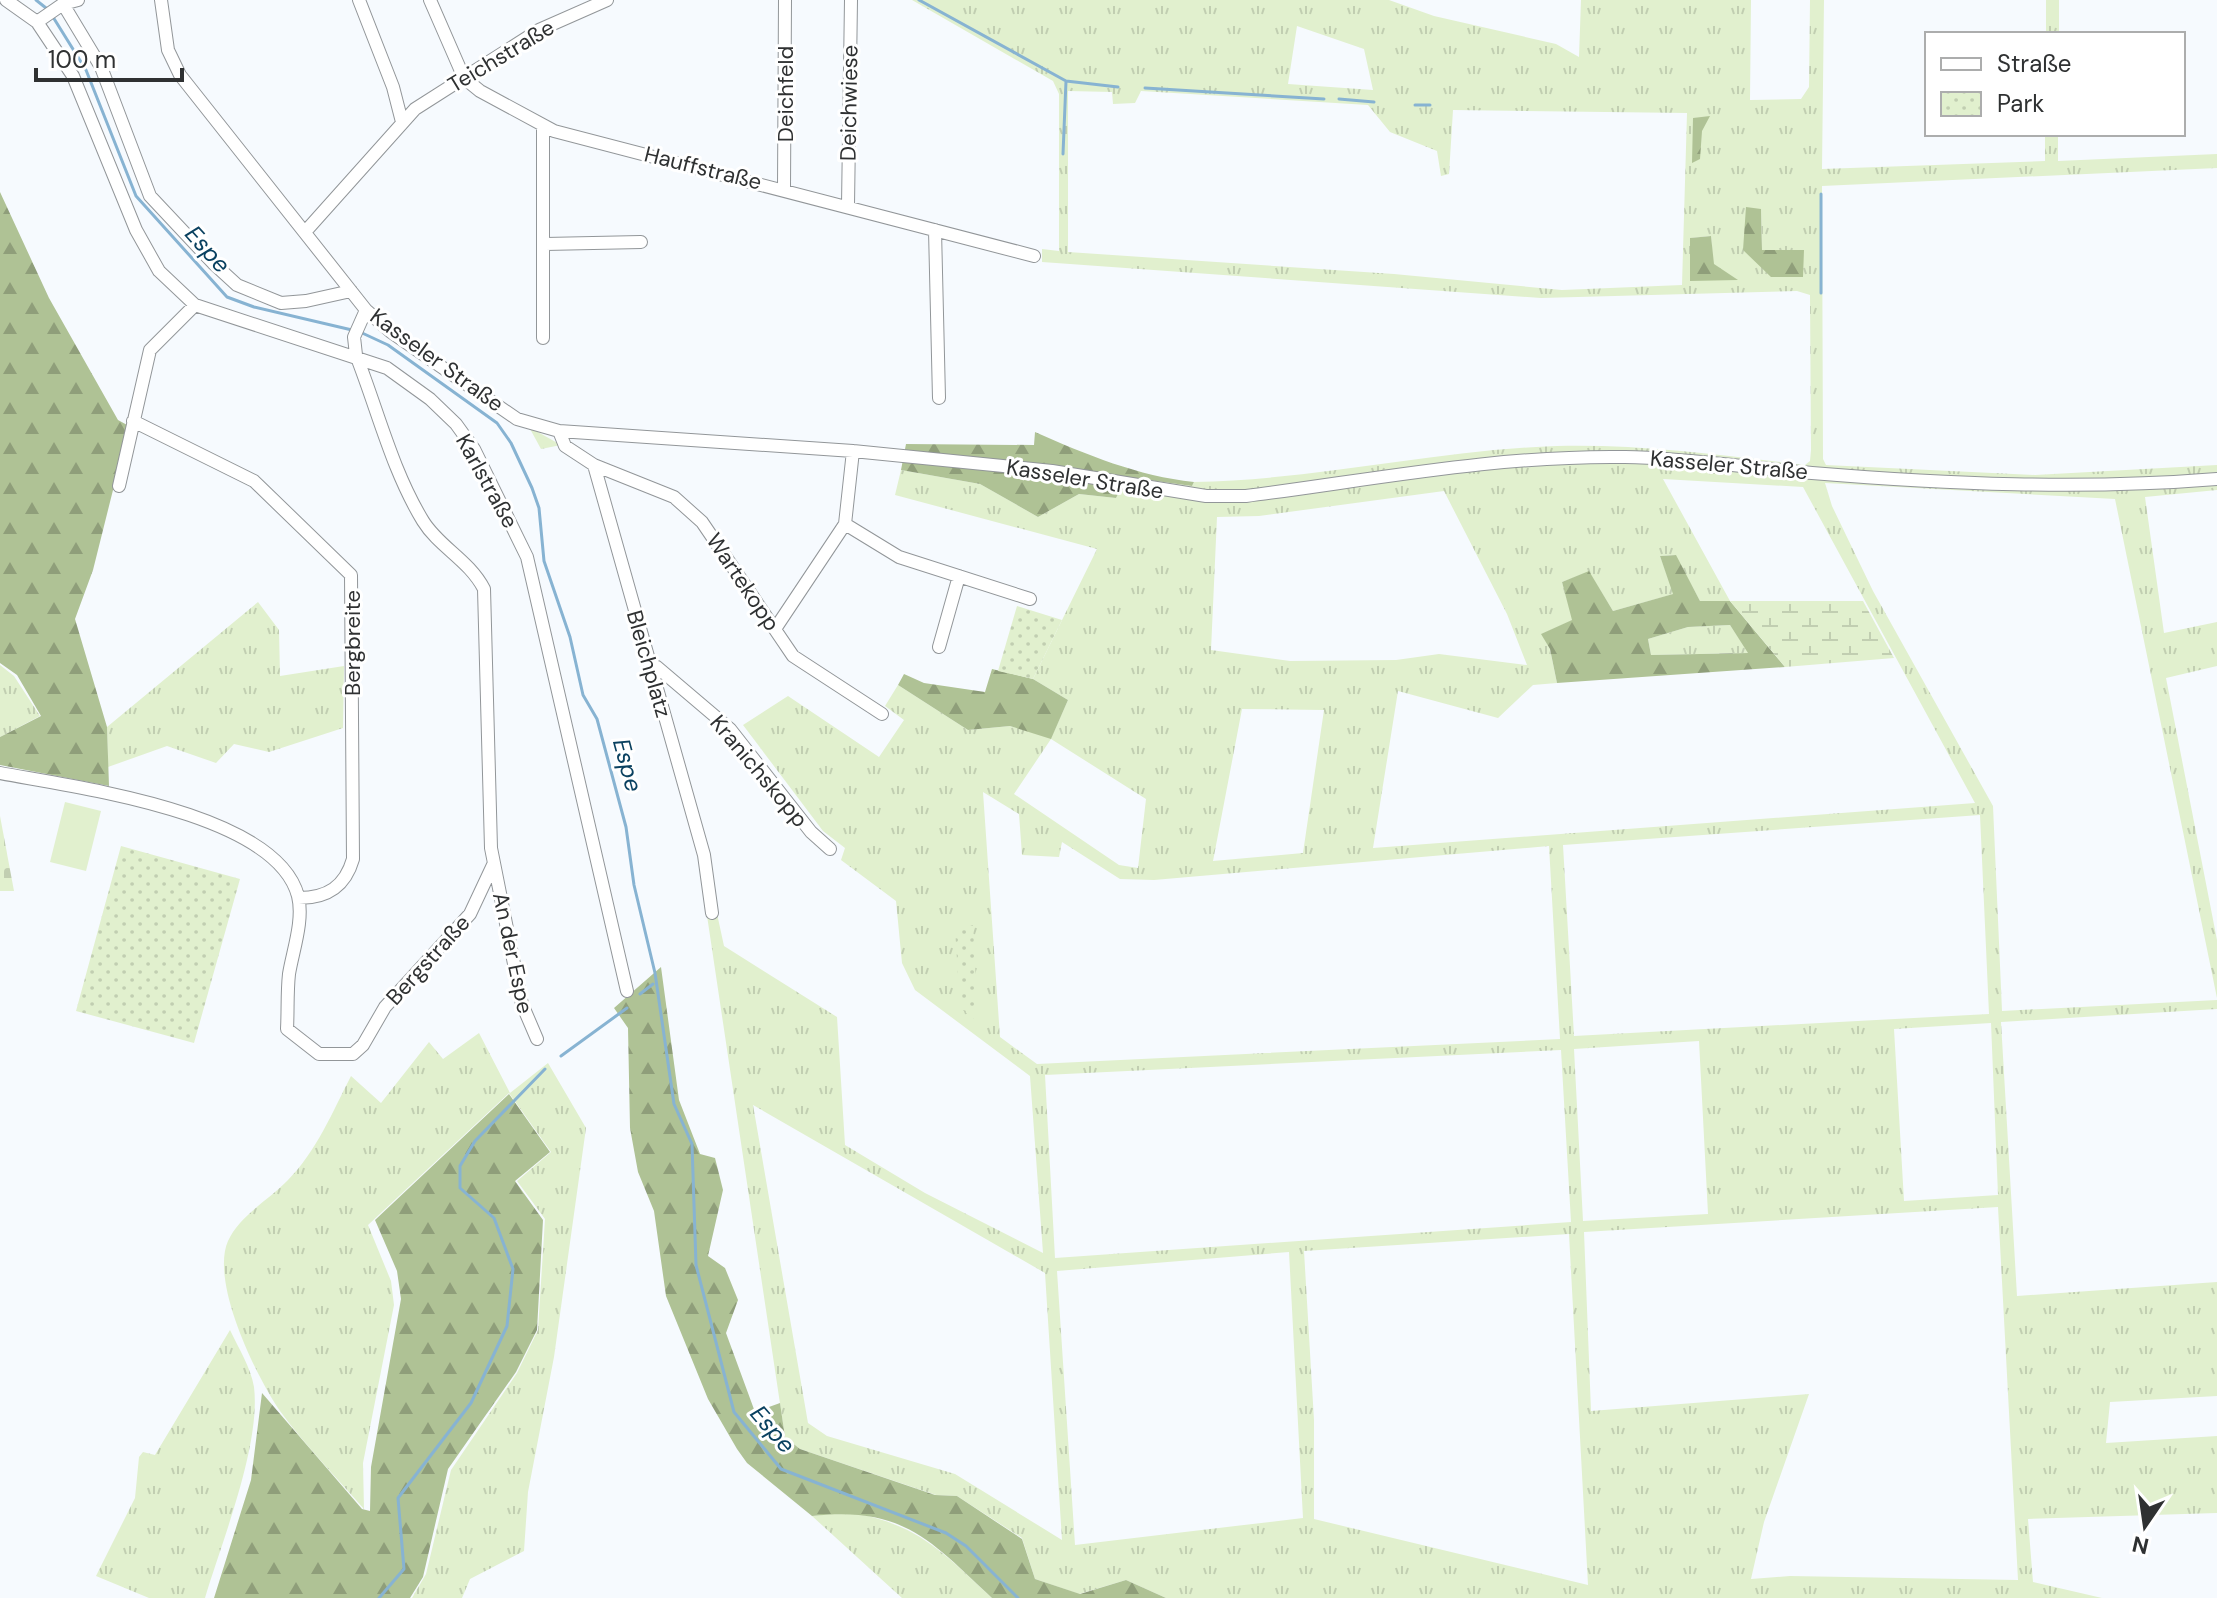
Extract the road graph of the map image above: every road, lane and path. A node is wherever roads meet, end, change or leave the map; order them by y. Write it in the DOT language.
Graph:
graph roads {
  1 [pos="6,0"];
  2 [pos="78,0"];
  3 [pos="161,0"];
  4 [pos="359,0"];
  5 [pos="430,0"];
  6 [pos="607,0"];
  7 [pos="785,0"];
  8 [pos="851,0"];
  9 [pos="50,13"];
  10 [pos="464,78"];
  11 [pos="402,122"];
  12 [pos="543,126"];
  13 [pos="784,188"];
  14 [pos="848,205"];
  15 [pos="935,230"];
  16 [pos="305,232"];
  17 [pos="641,242"];
  18 [pos="545,244"];
  19 [pos="1034,256"];
  20 [pos="351,291"];
  21 [pos="195,305"];
  22 [pos="366,310"];
  23 [pos="543,338"];
  24 [pos="356,355"];
  25 [pos="939,398"];
  26 [pos="133,421"];
  27 [pos="559,431"];
  28 [pos="853,451"];
  29 [pos="594,465"];
  30 [pos="2217,479"];
  31 [pos="119,486"];
  32 [pos="845,524"];
  33 [pos="959,576"];
  34 [pos="1030,599"];
  35 [pos="775,629"];
  36 [pos="939,647"];
  37 [pos="650,666"];
  38 [pos="882,714"];
  39 [pos="0,773"];
  40 [pos="830,849"];
  41 [pos="493,865"];
  42 [pos="299,898"];
  43 [pos="712,913"];
  44 [pos="627,991"];
  45 [pos="537,1039"];
  1 -- 9 [label="street, Karlstraße"];
  2 -- 9 [label="street"];
  3 -- 16 [label="street, Kasseler Straße"];
  4 -- 11 [label="street"];
  5 -- 10 [label="street"];
  6 -- 10 [label="street, Teichstraße"];
  7 -- 13 [label="street, Deichfeld"];
  8 -- 14 [label="street, Deichwiese"];
  9 -- 20 [label="street"];
  9 -- 21 [label="street, Karlstraße"];
  10 -- 11 [label="street, Teichstraße"];
  10 -- 12 [label="street, Hauffstraße"];
  11 -- 16 [label="street, Teichstraße"];
  12 -- 13 [label="street, Hauffstraße"];
  12 -- 18 [label="street"];
  13 -- 14 [label="street, Hauffstraße"];
  14 -- 15 [label="street, Hauffstraße"];
  15 -- 19 [label="street, Hauffstraße"];
  15 -- 25 [label="street"];
  16 -- 20 [label="street, Kasseler Straße"];
  17 -- 18 [label="street"];
  18 -- 23 [label="street"];
  20 -- 22 [label="street, Kasseler Straße"];
  21 -- 24 [label="street, Karlstraße"];
  21 -- 26 [label="street"];
  22 -- 24 [label="street, Bergstraße"];
  22 -- 27 [label="street, Kasseler Straße"];
  24 -- 41 [label="street, Bergstraße"];
  24 -- 44 [label="street, Karlstraße"];
  26 -- 31 [label="street"];
  26 -- 42 [label="street, Bergbreite"];
  27 -- 28 [label="street, Kasseler Straße"];
  27 -- 29 [label="street"];
  28 -- 30 [label="street, Kasseler Straße"];
  28 -- 32 [label="street"];
  29 -- 35 [label="street, Wartekopp"];
  29 -- 37 [label="street, Bleichplatz"];
  32 -- 33 [label="street"];
  32 -- 35 [label="street"];
  33 -- 34 [label="street"];
  33 -- 36 [label="street"];
  35 -- 38 [label="street, Wartekopp"];
  37 -- 40 [label="street, Kranichskopp"];
  37 -- 43 [label="street, Bleichplatz"];
  39 -- 42 [label="street"];
  41 -- 42 [label="street, Bergstraße"];
  41 -- 45 [label="street, An der Espe"];
}
